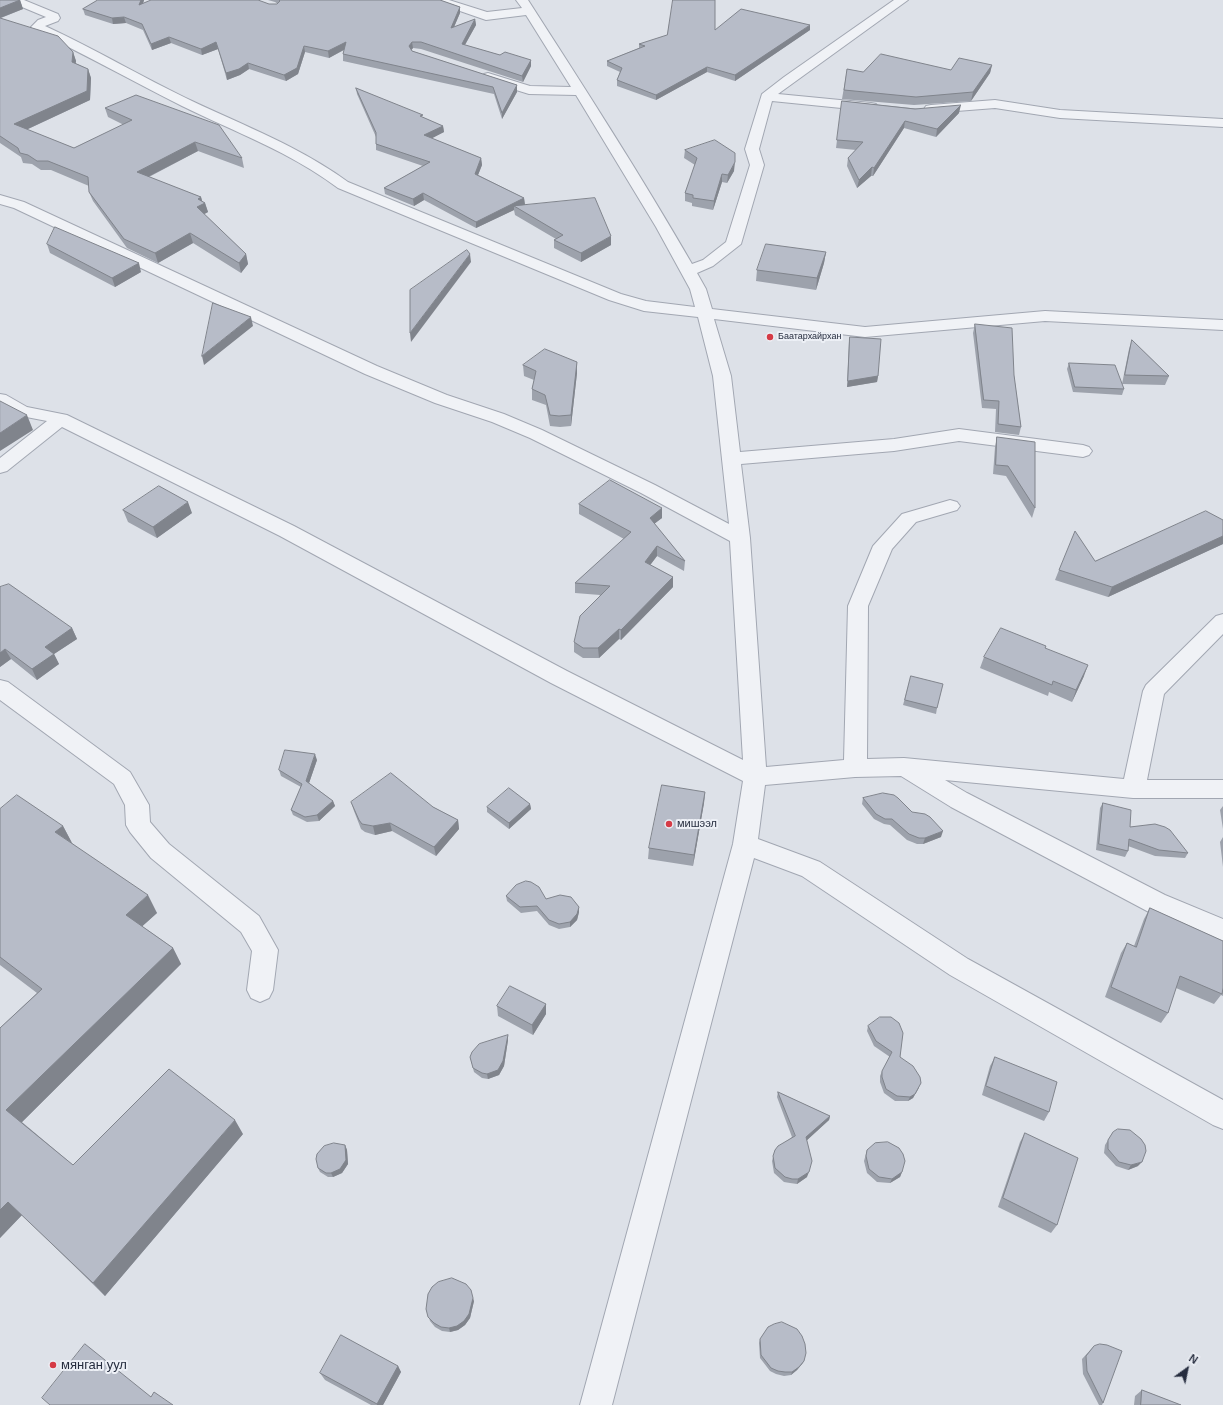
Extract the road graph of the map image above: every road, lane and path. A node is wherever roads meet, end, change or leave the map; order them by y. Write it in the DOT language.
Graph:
graph roads {
  1 [pos="14,0"];
  2 [pos="438,0"];
  3 [pos="902,0"];
  4 [pos="525,6"];
  5 [pos="476,73"];
  6 [pos="579,92"];
  7 [pos="767,97"];
  8 [pos="883,108"];
  9 [pos="921,110"];
  10 [pos="1223,123"];
  11 [pos="0,198"];
  12 [pos="688,271"];
  13 [pos="704,312"];
  14 [pos="1223,325"];
  15 [pos="0,399"];
  16 [pos="61,419"];
  17 [pos="1083,451"];
  18 [pos="731,458"];
  19 [pos="0,467"];
  20 [pos="950,506"];
  21 [pos="740,538"];
  22 [pos="1223,621"];
  23 [pos="0,688"];
  24 [pos="904,767"];
  25 [pos="855,768"];
  26 [pos="755,777"];
  27 [pos="1133,789"];
  28 [pos="1223,789"];
  29 [pos="745,844"];
  30 [pos="1223,931"];
  31 [pos="260,990"];
  32 [pos="1223,1116"];
  33 [pos="596,1405"];
  1 -- 13 [label="street"];
  2 -- 4 [label="street"];
  3 -- 7 [label="street"];
  4 -- 6 [label="street"];
  5 -- 6 [label="street"];
  6 -- 12 [label="street"];
  7 -- 8 [label="street"];
  7 -- 12 [label="street"];
  9 -- 10 [label="street"];
  11 -- 21 [label="street"];
  12 -- 13 [label="street"];
  13 -- 14 [label="street"];
  13 -- 18 [label="street"];
  15 -- 16 [label="street"];
  16 -- 19 [label="street"];
  16 -- 26 [label="street"];
  17 -- 18 [label="street"];
  18 -- 21 [label="street"];
  20 -- 25 [label="street"];
  21 -- 26 [label="street"];
  22 -- 27 [label="street"];
  23 -- 31 [label="street"];
  24 -- 25 [label="street"];
  24 -- 27 [label="street"];
  24 -- 30 [label="street"];
  25 -- 26 [label="street"];
  26 -- 29 [label="street"];
  27 -- 28 [label="street"];
  29 -- 32 [label="street"];
  29 -- 33 [label="street"];
}
